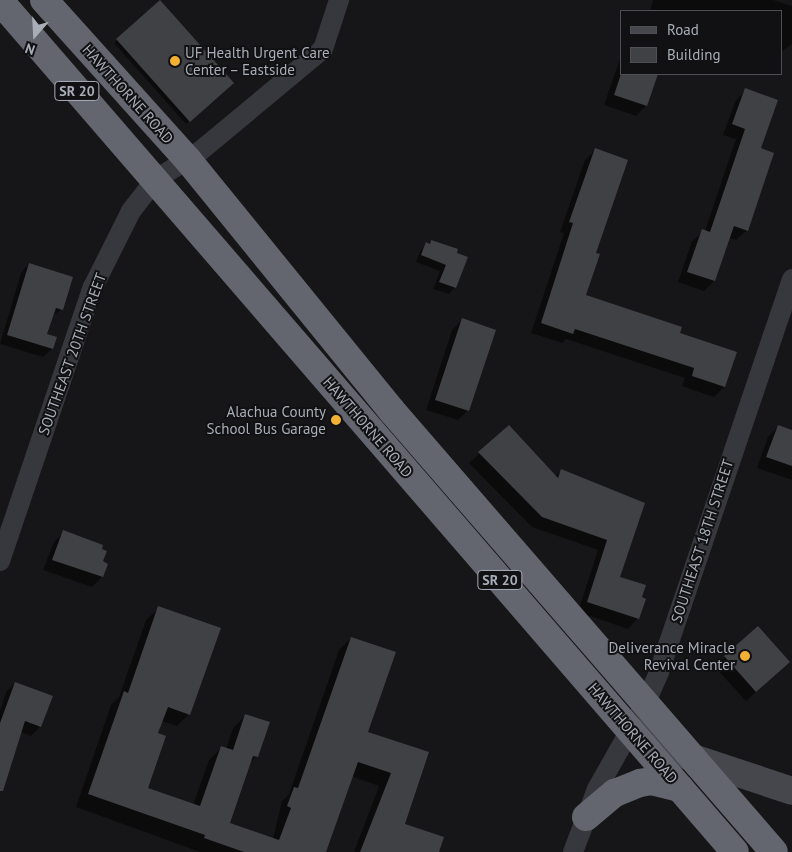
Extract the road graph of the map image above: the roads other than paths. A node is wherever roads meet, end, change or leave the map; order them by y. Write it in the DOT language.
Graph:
graph roads {
  1 [pos="44,0"];
  2 [pos="339,0"];
  3 [pos="0,1"];
  4 [pos="188,160"];
  5 [pos="154,180"];
  6 [pos="792,278"];
  7 [pos="0,561"];
  8 [pos="645,704"];
  9 [pos="630,730"];
  10 [pos="693,758"];
  11 [pos="680,788"];
  12 [pos="792,791"];
  13 [pos="586,817"];
  14 [pos="573,852"];
  15 [pos="735,852"];
  16 [pos="774,852"];
  1 -- 4 [label="highway, HAWTHORNE ROAD / SR 20"];
  2 -- 4 [label="street, SOUTHEAST 20TH STREET"];
  3 -- 5 [label="highway, HAWTHORNE ROAD / SR 20"];
  4 -- 5 [label="street, SOUTHEAST 20TH STREET"];
  4 -- 8 [label="highway, HAWTHORNE ROAD / SR 20"];
  5 -- 7 [label="street, SOUTHEAST 20TH STREET"];
  5 -- 9 [label="highway, HAWTHORNE ROAD / SR 20"];
  6 -- 8 [label="street, SOUTHEAST 18TH STREET"];
  8 -- 9 [label="street, SOUTHEAST 18TH STREET"];
  8 -- 10 [label="highway, HAWTHORNE ROAD / SR 20"];
  9 -- 10 [label="street"];
  9 -- 11 [label="highway, HAWTHORNE ROAD / SR 20"];
  9 -- 13 [label="street, SOUTHEAST 18TH STREET"];
  10 -- 12 [label="street"];
  10 -- 16 [label="highway, HAWTHORNE ROAD / SR 20"];
  11 -- 13 [label="highway"];
  11 -- 15 [label="highway, HAWTHORNE ROAD / SR 20"];
  13 -- 14 [label="street, SOUTHEAST 18TH STREET"];
}
